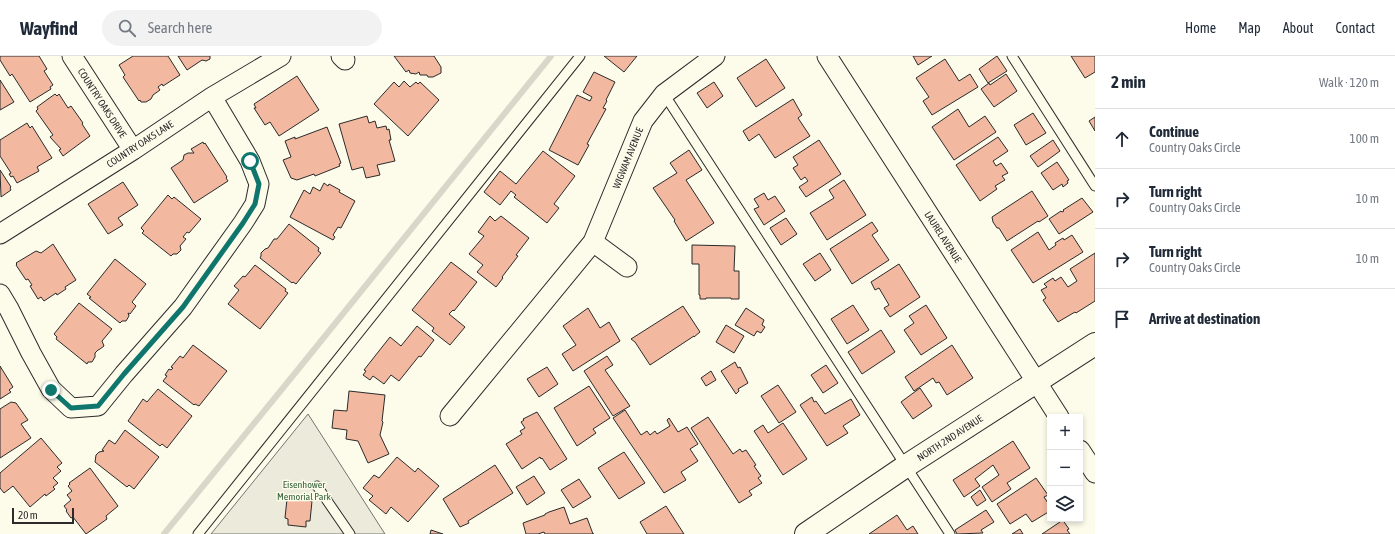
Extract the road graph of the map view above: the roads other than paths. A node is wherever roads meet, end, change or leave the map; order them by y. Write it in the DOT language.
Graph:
graph roads {
  1 [pos="72,56"];
  2 [pos="281,56"];
  3 [pos="580,56"];
  4 [pos="715,56"];
  5 [pos="827,56"];
  6 [pos="1012,56"];
  7 [pos="664,94"];
  8 [pos="212,97"];
  9 [pos="133,150"];
  10 [pos="1095,186"];
  11 [pos="0,234"];
  12 [pos="593,242"];
  13 [pos="627,267"];
  14 [pos="0,294"];
  15 [pos="1095,344"];
  16 [pos="1036,382"];
  17 [pos="1057,414"];
  18 [pos="450,416"];
  19 [pos="1083,455"];
  20 [pos="906,466"];
  21 [pos="1095,473"];
  22 [pos="317,486"];
  23 [pos="198,534"];
  24 [pos="350,534"];
  25 [pos="806,534"];
  26 [pos="950,534"];
  1 -- 9 [label="street, COUNTRY OAKS DRIVE"];
  2 -- 8 [label="street, COUNTRY OAKS LANE"];
  3 -- 23 [label="lane"];
  4 -- 7 [label="street, WIGWAM AVENUE"];
  5 -- 16 [label="street, LAUREL AVENUE"];
  6 -- 10 [label="lane"];
  7 -- 12 [label="street, WIGWAM AVENUE"];
  7 -- 20 [label="lane"];
  8 -- 9 [label="street, COUNTRY OAKS LANE"];
  8 -- 14 [label="street"];
  9 -- 11 [label="street, COUNTRY OAKS LANE"];
  12 -- 13 [label="street"];
  12 -- 18 [label="street, WIGWAM AVENUE"];
  15 -- 16 [label="street, NORTH 2ND AVENUE"];
  16 -- 17 [label="street, LAUREL AVENUE"];
  16 -- 20 [label="street, NORTH 2ND AVENUE"];
  19 -- 21 [label="street"];
  20 -- 25 [label="street, NORTH 2ND AVENUE"];
  20 -- 26 [label="lane"];
  22 -- 24 [label="lane"];
}
